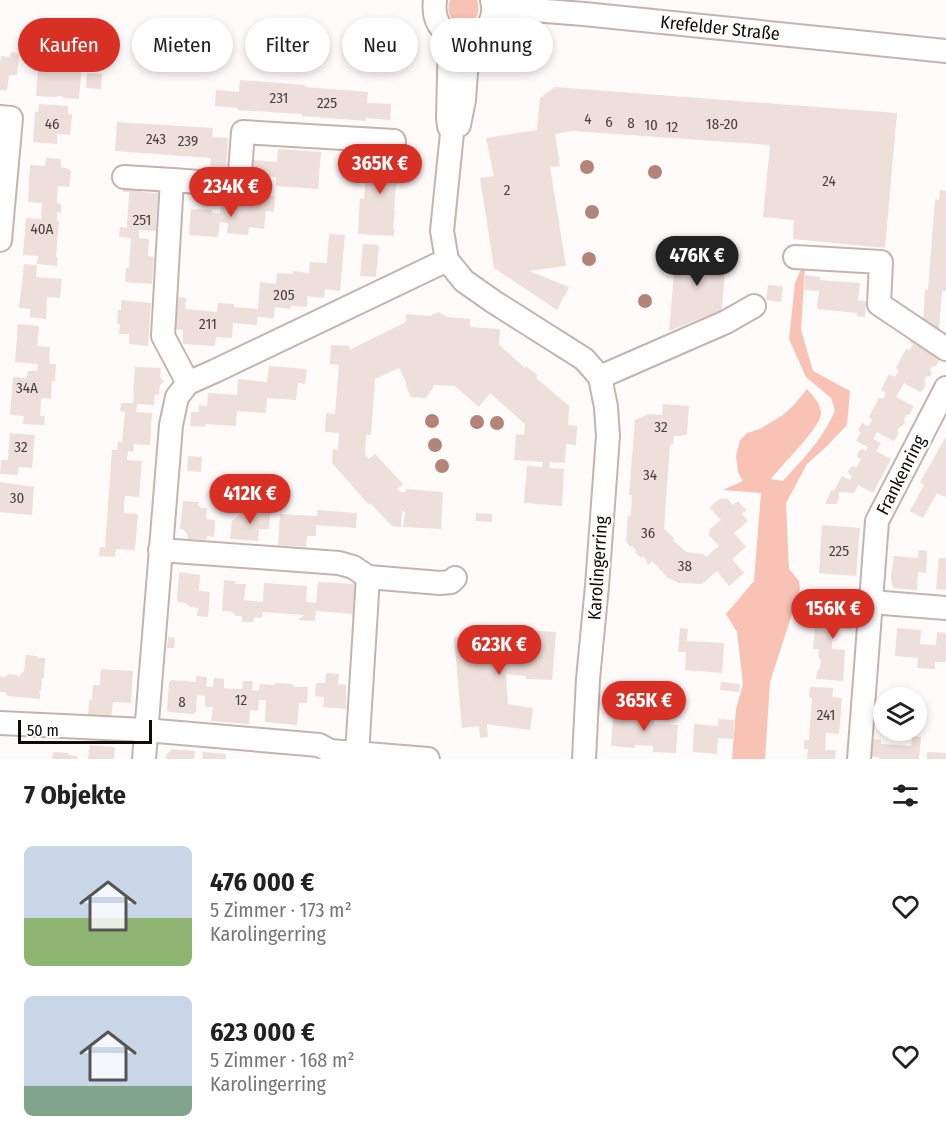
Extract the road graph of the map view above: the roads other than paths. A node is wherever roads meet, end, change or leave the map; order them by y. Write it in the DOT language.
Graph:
graph roads {
  1 [pos="435,0"];
  2 [pos="493,3"];
  3 [pos="435,18"];
  4 [pos="492,18"];
  5 [pos="946,51"];
  6 [pos="449,72"];
  7 [pos="466,72"];
  8 [pos="0,117"];
  9 [pos="452,133"];
  10 [pos="394,141"];
  11 [pos="124,177"];
  12 [pos="172,180"];
  13 [pos="0,240"];
  14 [pos="795,257"];
  15 [pos="447,260"];
  16 [pos="754,306"];
  17 [pos="946,348"];
  18 [pos="600,377"];
  19 [pos="188,383"];
  20 [pos="946,388"];
  21 [pos="160,550"];
  22 [pos="368,577"];
  23 [pos="455,578"];
  24 [pos="872,602"];
  25 [pos="946,608"];
  26 [pos="0,723"];
  27 [pos="145,730"];
  28 [pos="357,754"];
  29 [pos="144,759"];
  30 [pos="428,759"];
  31 [pos="584,759"];
  32 [pos="859,759"];
  1 -- 3 [label="street"];
  2 -- 4 [label="street"];
  2 -- 5 [label="street, Krefelder Straße"];
  6 -- 9 [label="street"];
  7 -- 9 [label="street"];
  8 -- 13 [label="street"];
  9 -- 15 [label="street"];
  10 -- 12 [label="street"];
  11 -- 12 [label="street"];
  12 -- 19 [label="street"];
  14 -- 17 [label="street"];
  15 -- 18 [label="street"];
  15 -- 19 [label="street"];
  16 -- 18 [label="street"];
  18 -- 31 [label="street, Karolingerring"];
  19 -- 21 [label="street"];
  20 -- 24 [label="street, Frankenring"];
  21 -- 22 [label="street"];
  21 -- 27 [label="street"];
  22 -- 23 [label="street"];
  22 -- 28 [label="street"];
  24 -- 25 [label="street"];
  24 -- 32 [label="street, Frankenring"];
  26 -- 27 [label="street"];
  27 -- 28 [label="street"];
  27 -- 29 [label="street"];
  28 -- 30 [label="street"];
}
